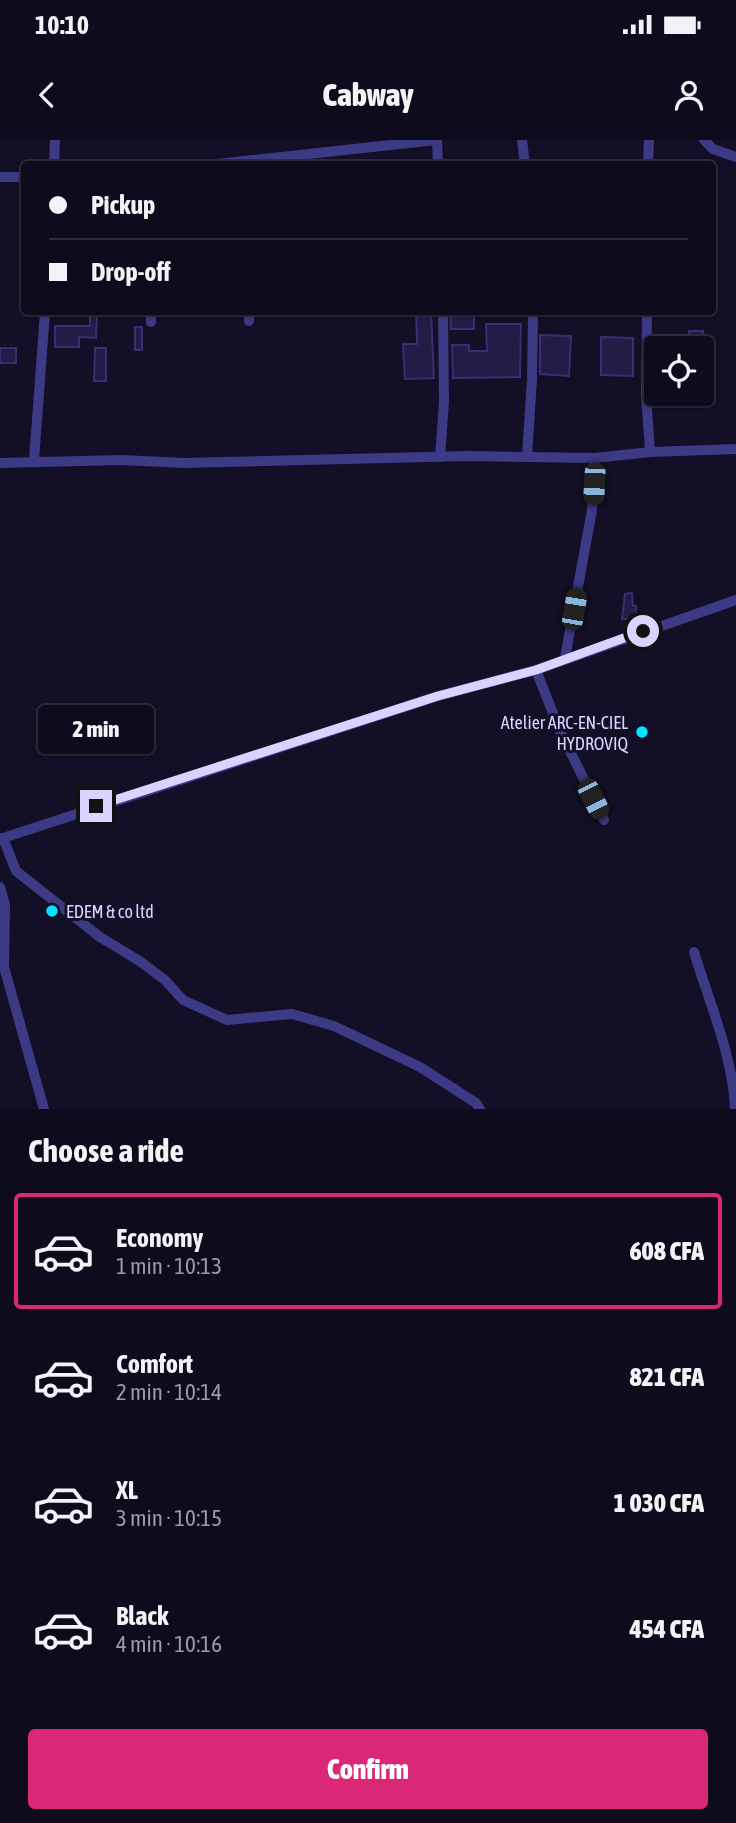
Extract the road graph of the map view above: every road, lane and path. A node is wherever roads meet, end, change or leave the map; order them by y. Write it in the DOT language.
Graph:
graph roads {
  1 [pos="55,140"];
  2 [pos="436,140"];
  3 [pos="522,140"];
  4 [pos="649,140"];
  5 [pos="704,140"];
  6 [pos="736,158"];
  7 [pos="54,161"];
  8 [pos="265,161"];
  9 [pos="438,161"];
  10 [pos="524,161"];
  11 [pos="648,161"];
  12 [pos="0,177"];
  13 [pos="21,177"];
  14 [pos="45,315"];
  15 [pos="443,315"];
  16 [pos="533,315"];
  17 [pos="647,315"];
  18 [pos="736,449"];
  19 [pos="650,452"];
  20 [pos="527,456"];
  21 [pos="440,457"];
  22 [pos="595,458"];
  23 [pos="34,460"];
  24 [pos="0,463"];
  25 [pos="736,600"];
  26 [pos="565,659"];
  27 [pos="536,670"];
  28 [pos="604,820"];
  29 [pos="1,838"];
  30 [pos="0,887"];
  31 [pos="694,952"];
  32 [pos="44,1109"];
  33 [pos="480,1109"];
  34 [pos="735,1109"];
  1 -- 7 [label="street"];
  2 -- 8 [label="street"];
  2 -- 9 [label="street"];
  3 -- 10 [label="street"];
  4 -- 11 [label="street"];
  5 -- 6 [label="street"];
  12 -- 13 [label="street"];
  14 -- 23 [label="street"];
  15 -- 21 [label="street"];
  16 -- 20 [label="street"];
  17 -- 19 [label="street"];
  18 -- 19 [label="street"];
  19 -- 22 [label="street"];
  20 -- 21 [label="street"];
  20 -- 22 [label="street"];
  21 -- 23 [label="street"];
  22 -- 26 [label="street"];
  23 -- 24 [label="street"];
  25 -- 26 [label="street"];
  26 -- 27 [label="street"];
  27 -- 28 [label="street"];
  27 -- 29 [label="street"];
  29 -- 33 [label="street"];
  30 -- 32 [label="street"];
  31 -- 34 [label="street"];
}
